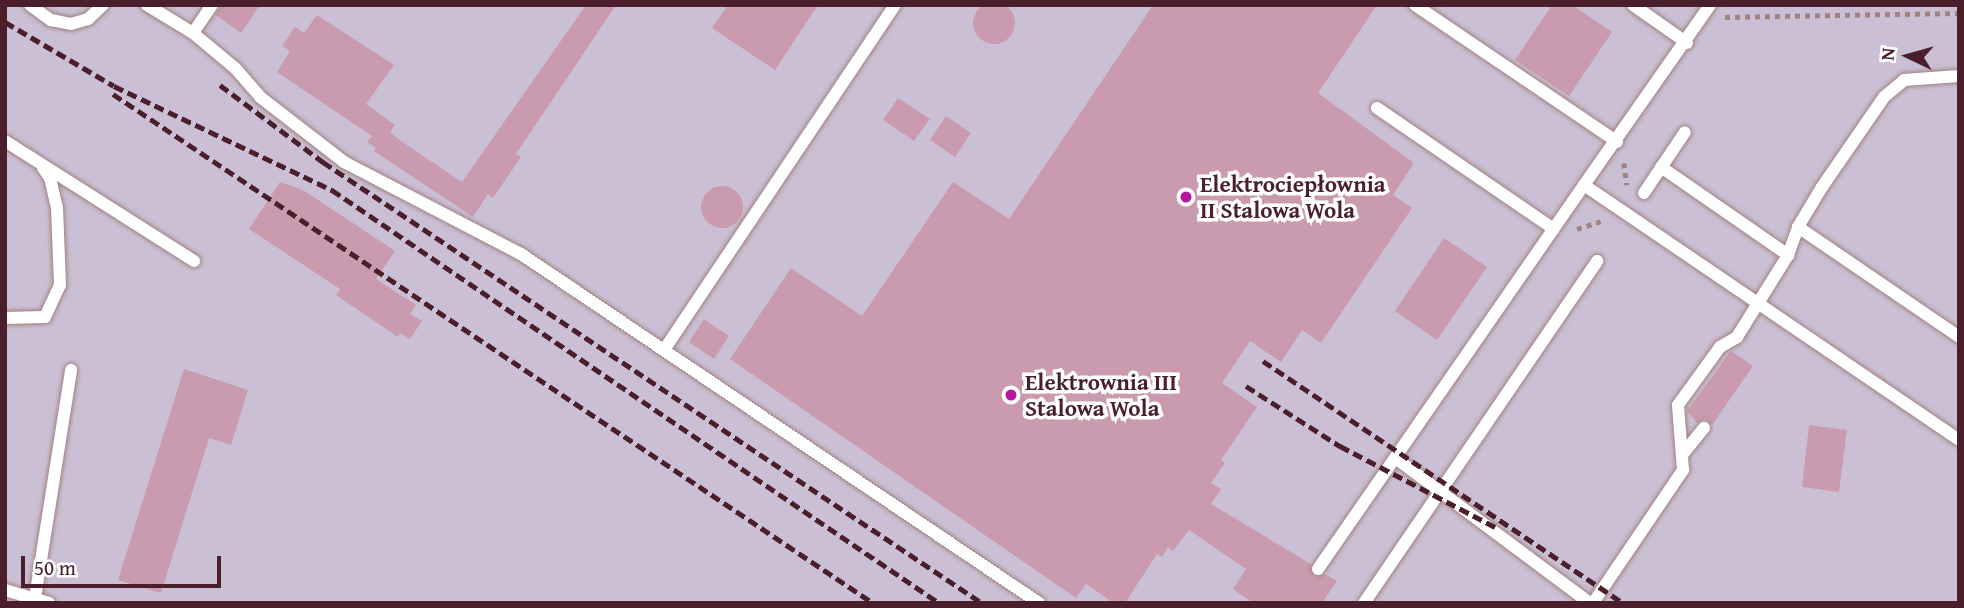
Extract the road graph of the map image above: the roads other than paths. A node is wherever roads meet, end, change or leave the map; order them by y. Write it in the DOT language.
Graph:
graph roads {
  1 [pos="30,5"];
  2 [pos="103,5"];
  3 [pos="147,5"];
  4 [pos="212,5"];
  5 [pos="895,5"];
  6 [pos="1415,5"];
  7 [pos="1633,5"];
  8 [pos="1712,11"];
  9 [pos="193,33"];
  10 [pos="1687,43"];
  11 [pos="1959,76"];
  12 [pos="1377,108"];
  13 [pos="1685,132"];
  14 [pos="5,141"];
  15 [pos="1617,142"];
  16 [pos="37,161"];
  17 [pos="1661,167"];
  18 [pos="1584,185"];
  19 [pos="1644,193"];
  20 [pos="1798,227"];
  21 [pos="1554,229"];
  22 [pos="1788,255"];
  23 [pos="194,261"];
  24 [pos="1597,261"];
  25 [pos="1757,303"];
  26 [pos="5,318"];
  27 [pos="1959,337"];
  28 [pos="664,350"];
  29 [pos="71,370"];
  30 [pos="1704,428"];
  31 [pos="1959,440"];
  32 [pos="1682,455"];
  33 [pos="1398,460"];
  34 [pos="1440,492"];
  35 [pos="1318,569"];
  36 [pos="5,590"];
  37 [pos="35,598"];
  38 [pos="49,603"];
  39 [pos="1039,603"];
  40 [pos="1364,603"];
  41 [pos="1592,603"];
  1 -- 2 [label="lane"];
  3 -- 9 [label="lane"];
  4 -- 9 [label="lane"];
  5 -- 28 [label="lane"];
  6 -- 15 [label="lane"];
  7 -- 10 [label="lane"];
  8 -- 10 [label="lane"];
  9 -- 28 [label="lane"];
  10 -- 15 [label="lane"];
  11 -- 20 [label="lane"];
  12 -- 21 [label="lane"];
  13 -- 17 [label="lane"];
  14 -- 16 [label="lane"];
  15 -- 18 [label="lane"];
  16 -- 23 [label="lane"];
  16 -- 26 [label="lane"];
  17 -- 19 [label="lane"];
  17 -- 22 [label="lane"];
  18 -- 21 [label="lane"];
  18 -- 25 [label="lane"];
  20 -- 22 [label="lane"];
  20 -- 27 [label="lane"];
  21 -- 33 [label="lane"];
  22 -- 25 [label="lane"];
  24 -- 34 [label="lane"];
  25 -- 31 [label="lane"];
  25 -- 32 [label="lane"];
  28 -- 39 [label="lane"];
  29 -- 37 [label="lane"];
  30 -- 32 [label="lane"];
  32 -- 41 [label="lane"];
  33 -- 34 [label="lane"];
  33 -- 35 [label="lane"];
  34 -- 40 [label="lane"];
  34 -- 41 [label="lane"];
  36 -- 37 [label="lane"];
  37 -- 38 [label="lane"];
}
